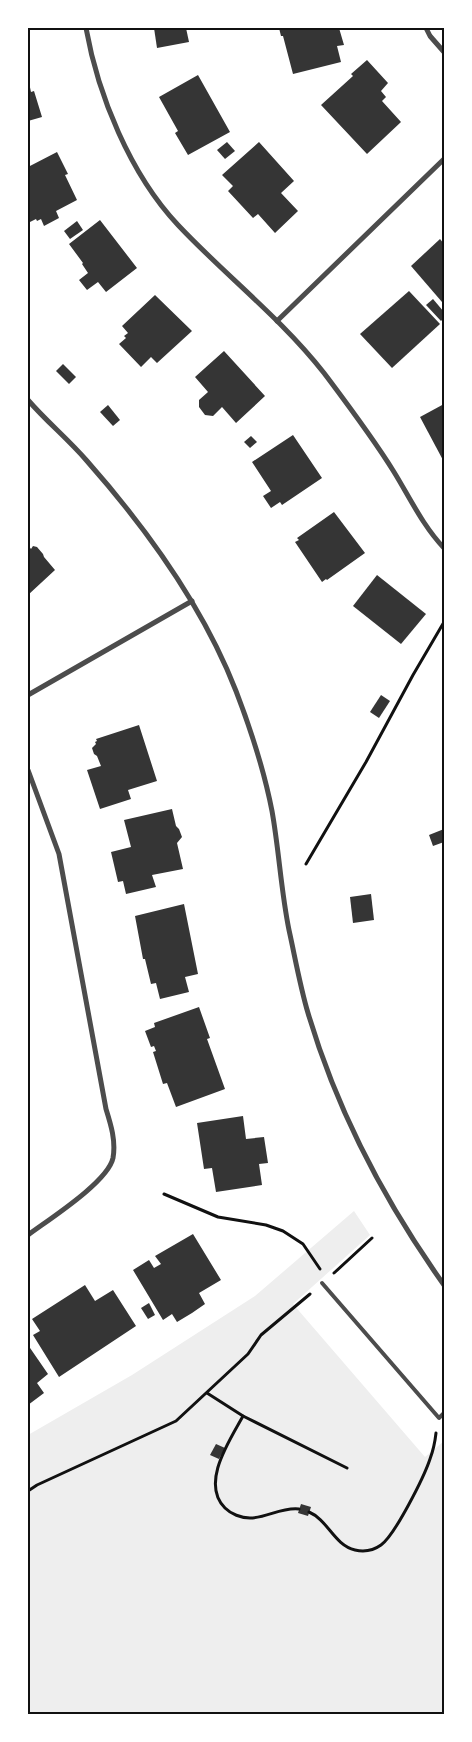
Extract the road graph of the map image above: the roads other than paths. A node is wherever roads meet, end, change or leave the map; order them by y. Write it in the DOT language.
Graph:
graph roads {
  1 [pos="86,28"];
  2 [pos="426,28"];
  3 [pos="444,52"];
  4 [pos="444,160"];
  5 [pos="277,321"];
  6 [pos="28,400"];
  7 [pos="444,548"];
  8 [pos="192,601"];
  9 [pos="28,695"];
  10 [pos="28,770"];
  11 [pos="28,1235"];
  12 [pos="322,1283"];
  13 [pos="444,1284"];
  14 [pos="444,1413"];
  1 -- 5 [label="street"];
  2 -- 3 [label="street"];
  4 -- 5 [label="street"];
  5 -- 7 [label="street"];
  6 -- 8 [label="street"];
  8 -- 9 [label="street"];
  8 -- 13 [label="street"];
  10 -- 11 [label="street"];
  12 -- 14 [label="lane"];
}
